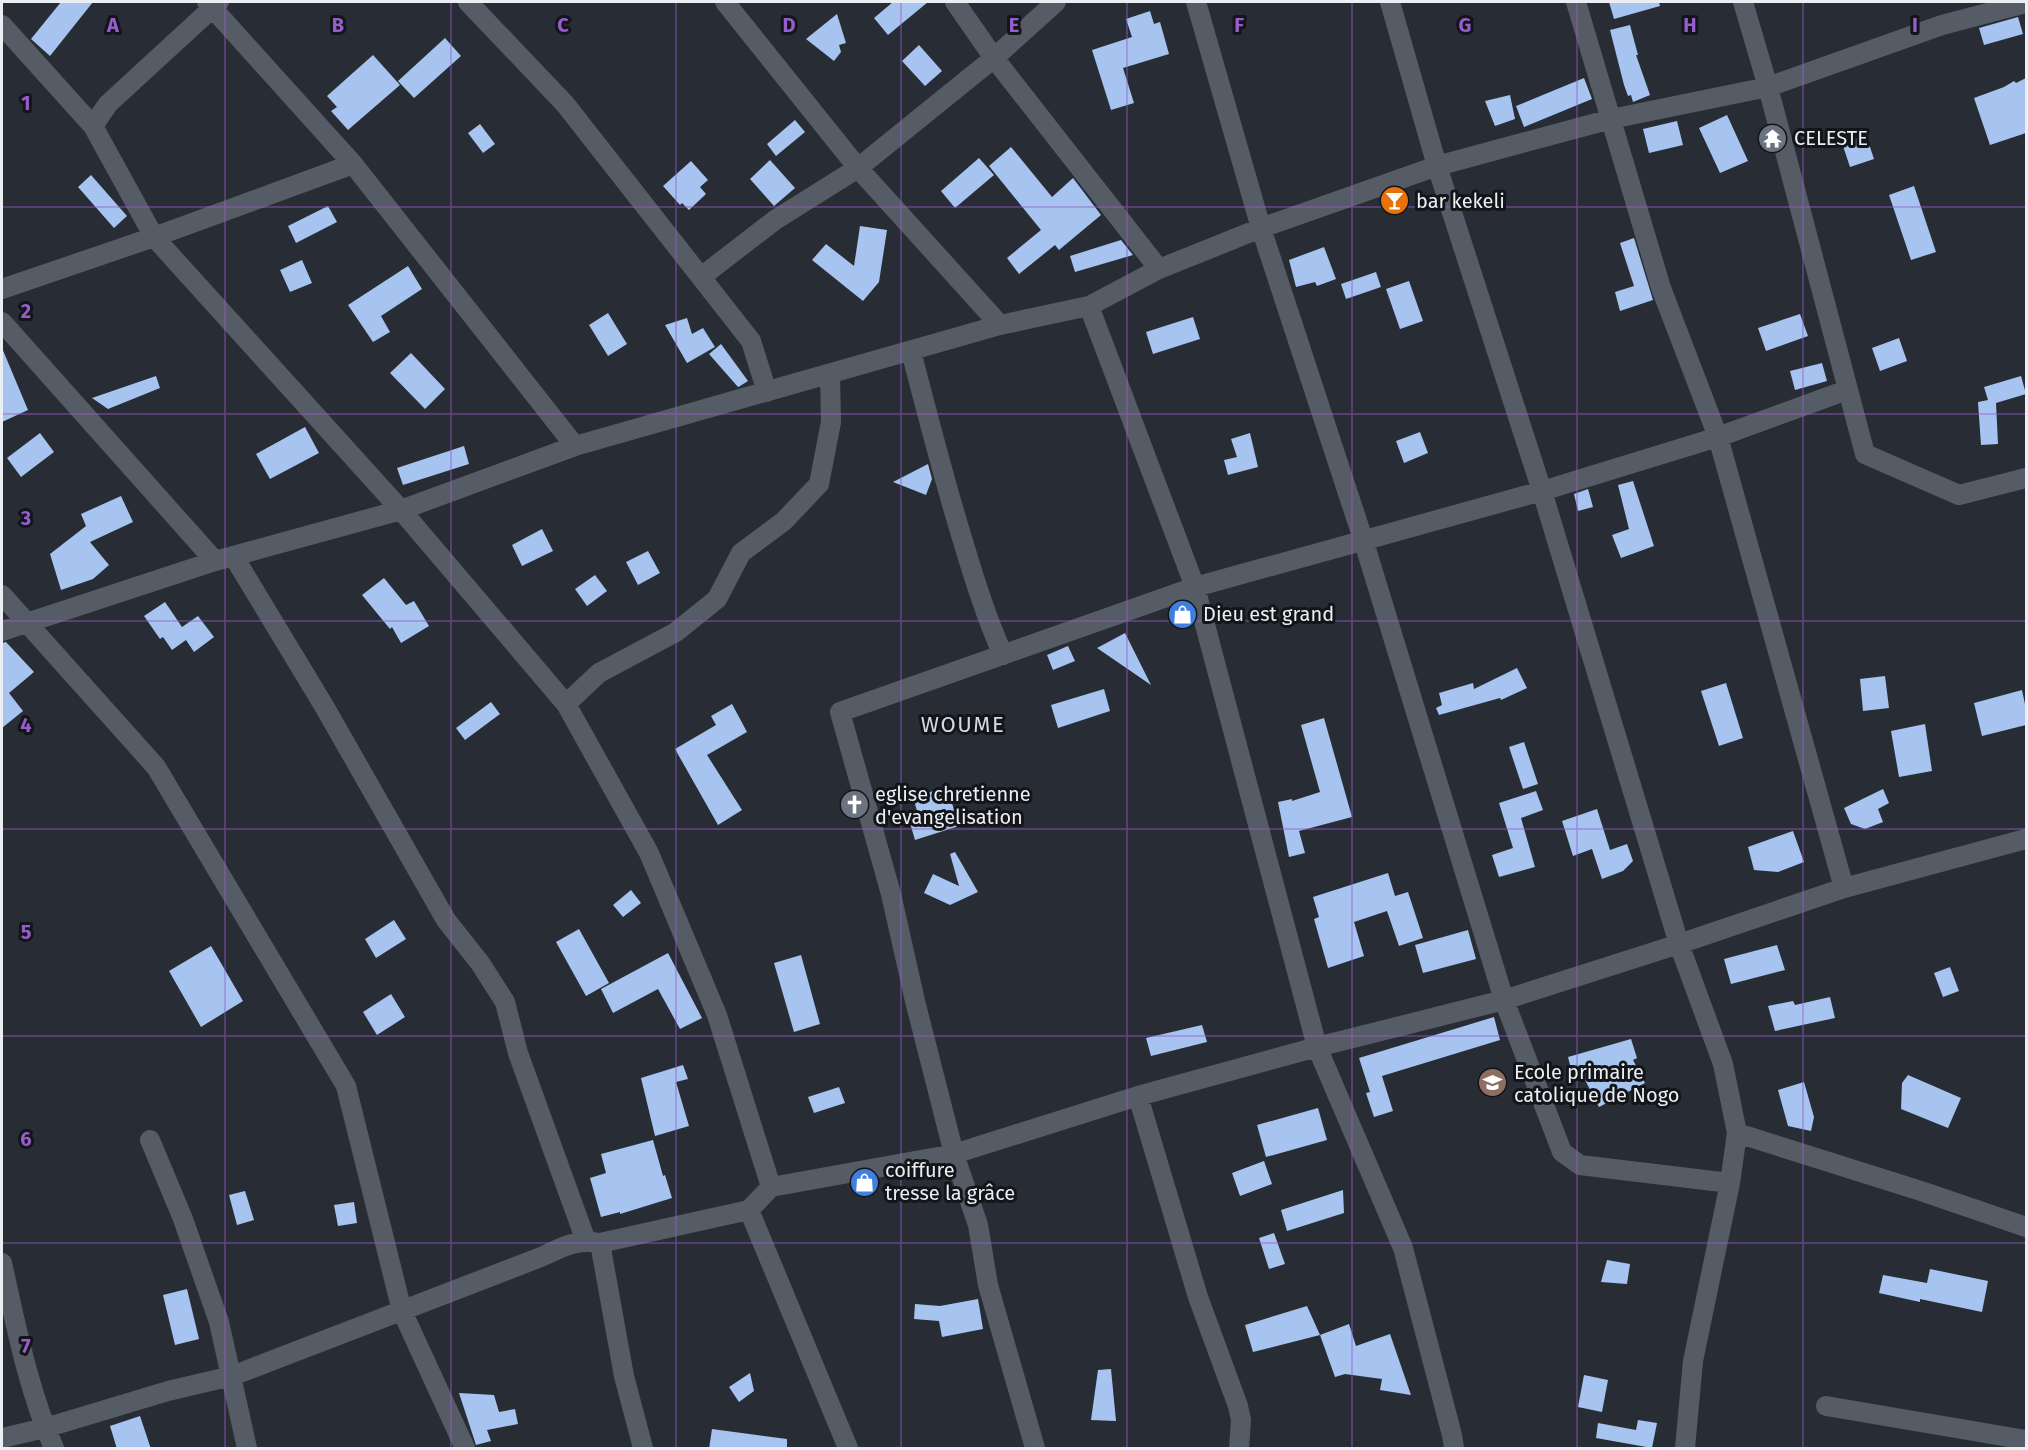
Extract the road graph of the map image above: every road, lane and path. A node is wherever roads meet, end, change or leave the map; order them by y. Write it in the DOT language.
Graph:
graph roads {
  1 [pos="468,2"];
  2 [pos="725,2"];
  3 [pos="955,2"];
  4 [pos="1056,2"];
  5 [pos="1196,2"];
  6 [pos="1390,2"];
  7 [pos="1575,2"];
  8 [pos="1743,2"];
  9 [pos="213,3"];
  10 [pos="2026,3"];
  11 [pos="2,25"];
  12 [pos="994,58"];
  13 [pos="1768,87"];
  14 [pos="1611,119"];
  15 [pos="93,126"];
  16 [pos="353,164"];
  17 [pos="1437,166"];
  18 [pos="858,168"];
  19 [pos="1261,228"];
  20 [pos="154,237"];
  21 [pos="1159,270"];
  22 [pos="701,277"];
  23 [pos="2,289"];
  24 [pos="1089,306"];
  25 [pos="2,322"];
  26 [pos="1000,325"];
  27 [pos="911,351"];
  28 [pos="830,374"];
  29 [pos="1847,390"];
  30 [pos="767,393"];
  31 [pos="1718,437"];
  32 [pos="575,446"];
  33 [pos="2026,478"];
  34 [pos="1542,491"];
  35 [pos="401,510"];
  36 [pos="1363,539"];
  37 [pos="225,559"];
  38 [pos="1195,587"];
  39 [pos="2,595"];
  40 [pos="27,623"];
  41 [pos="2,631"];
  42 [pos="1003,655"];
  43 [pos="566,704"];
  44 [pos="2026,839"];
  45 [pos="1844,888"];
  46 [pos="1679,944"];
  47 [pos="1504,1000"];
  48 [pos="1317,1047"];
  49 [pos="1138,1096"];
  50 [pos="1737,1133"];
  51 [pos="150,1140"];
  52 [pos="954,1154"];
  53 [pos="1730,1183"];
  54 [pos="771,1187"];
  55 [pos="749,1210"];
  56 [pos="2026,1227"];
  57 [pos="593,1242"];
  58 [pos="2,1263"];
  59 [pos="402,1311"];
  60 [pos="232,1376"];
  61 [pos="1826,1406"];
  62 [pos="45,1428"];
  63 [pos="2,1438"];
  64 [pos="2026,1440"];
  65 [pos="54,1449"];
  66 [pos="247,1449"];
  67 [pos="465,1449"];
  68 [pos="643,1449"];
  69 [pos="848,1449"];
  70 [pos="1035,1449"];
  71 [pos="1239,1449"];
  72 [pos="1454,1449"];
  73 [pos="1685,1449"];
  1 -- 22 [label="street"];
  2 -- 18 [label="street"];
  3 -- 12 [label="street"];
  4 -- 12 [label="street"];
  5 -- 19 [label="street"];
  6 -- 17 [label="street"];
  7 -- 14 [label="street"];
  8 -- 13 [label="street"];
  9 -- 15 [label="street"];
  9 -- 16 [label="street"];
  10 -- 13 [label="street"];
  11 -- 15 [label="street"];
  12 -- 18 [label="street"];
  12 -- 21 [label="street"];
  13 -- 14 [label="street"];
  13 -- 29 [label="street"];
  14 -- 17 [label="street"];
  14 -- 31 [label="street"];
  15 -- 20 [label="street"];
  16 -- 20 [label="street"];
  16 -- 32 [label="street"];
  17 -- 19 [label="street"];
  17 -- 34 [label="street"];
  18 -- 22 [label="street"];
  18 -- 26 [label="street"];
  19 -- 21 [label="street"];
  19 -- 36 [label="street"];
  20 -- 23 [label="street"];
  20 -- 35 [label="street"];
  21 -- 24 [label="street"];
  22 -- 30 [label="street"];
  24 -- 26 [label="street"];
  24 -- 38 [label="street"];
  25 -- 37 [label="street"];
  26 -- 27 [label="street"];
  27 -- 28 [label="street"];
  27 -- 42 [label="street"];
  28 -- 30 [label="street"];
  28 -- 43 [label="street"];
  29 -- 31 [label="street"];
  29 -- 33 [label="street"];
  30 -- 32 [label="street"];
  31 -- 34 [label="street"];
  31 -- 45 [label="street"];
  32 -- 35 [label="street"];
  34 -- 36 [label="street"];
  34 -- 46 [label="street"];
  35 -- 37 [label="street"];
  35 -- 43 [label="street"];
  36 -- 38 [label="street"];
  36 -- 47 [label="street"];
  37 -- 40 [label="street"];
  37 -- 57 [label="street"];
  38 -- 42 [label="street"];
  38 -- 48 [label="street"];
  39 -- 40 [label="street"];
  40 -- 41 [label="street"];
  40 -- 59 [label="street"];
  42 -- 52 [label="street"];
  43 -- 54 [label="street"];
  44 -- 45 [label="street"];
  45 -- 46 [label="street"];
  46 -- 47 [label="street"];
  46 -- 50 [label="street"];
  47 -- 48 [label="street"];
  47 -- 53 [label="street"];
  48 -- 49 [label="street"];
  48 -- 72 [label="street"];
  49 -- 52 [label="street"];
  49 -- 71 [label="street"];
  50 -- 53 [label="street"];
  50 -- 56 [label="street"];
  51 -- 60 [label="street"];
  52 -- 54 [label="street"];
  52 -- 70 [label="street"];
  53 -- 73 [label="street"];
  54 -- 55 [label="street"];
  55 -- 57 [label="street"];
  55 -- 69 [label="street"];
  57 -- 59 [label="street"];
  57 -- 68 [label="street"];
  58 -- 62 [label="street"];
  59 -- 60 [label="street"];
  59 -- 67 [label="street"];
  60 -- 62 [label="street"];
  60 -- 66 [label="street"];
  61 -- 64 [label="street"];
  62 -- 63 [label="street"];
  62 -- 65 [label="street"];
}
